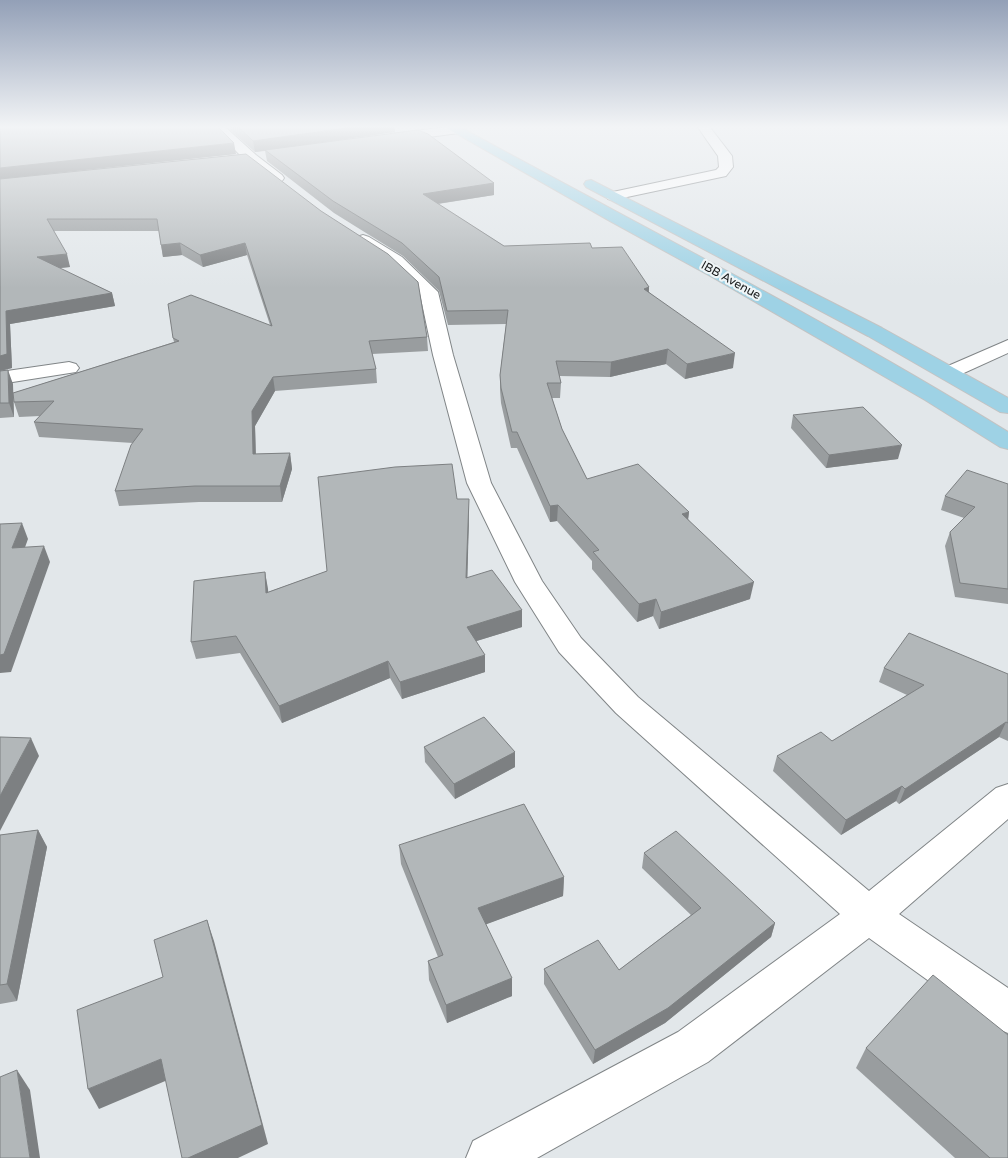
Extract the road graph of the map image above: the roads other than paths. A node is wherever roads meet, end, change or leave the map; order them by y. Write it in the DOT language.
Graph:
graph roads {
  1 [pos="280,180"];
  2 [pos="546,180"];
  3 [pos="584,180"];
  4 [pos="688,180"];
  5 [pos="297,194"];
  6 [pos="613,196"];
  7 [pos="343,228"];
  8 [pos="1008,346"];
  9 [pos="68,368"];
  10 [pos="948,373"];
  11 [pos="0,378"];
  12 [pos="1008,407"];
  13 [pos="1008,442"];
  14 [pos="1008,798"];
  15 [pos="869,915"];
  16 [pos="1008,1013"];
  17 [pos="490,1158"];
  1 -- 5 [label="street"];
  2 -- 13 [label="main road, IBB Avenue"];
  3 -- 6 [label="main road"];
  4 -- 6 [label="street"];
  6 -- 10 [label="main road"];
  7 -- 15 [label="street"];
  8 -- 10 [label="street"];
  9 -- 11 [label="street"];
  10 -- 12 [label="main road"];
  14 -- 15 [label="street"];
  15 -- 16 [label="street"];
  15 -- 17 [label="street"];
}
